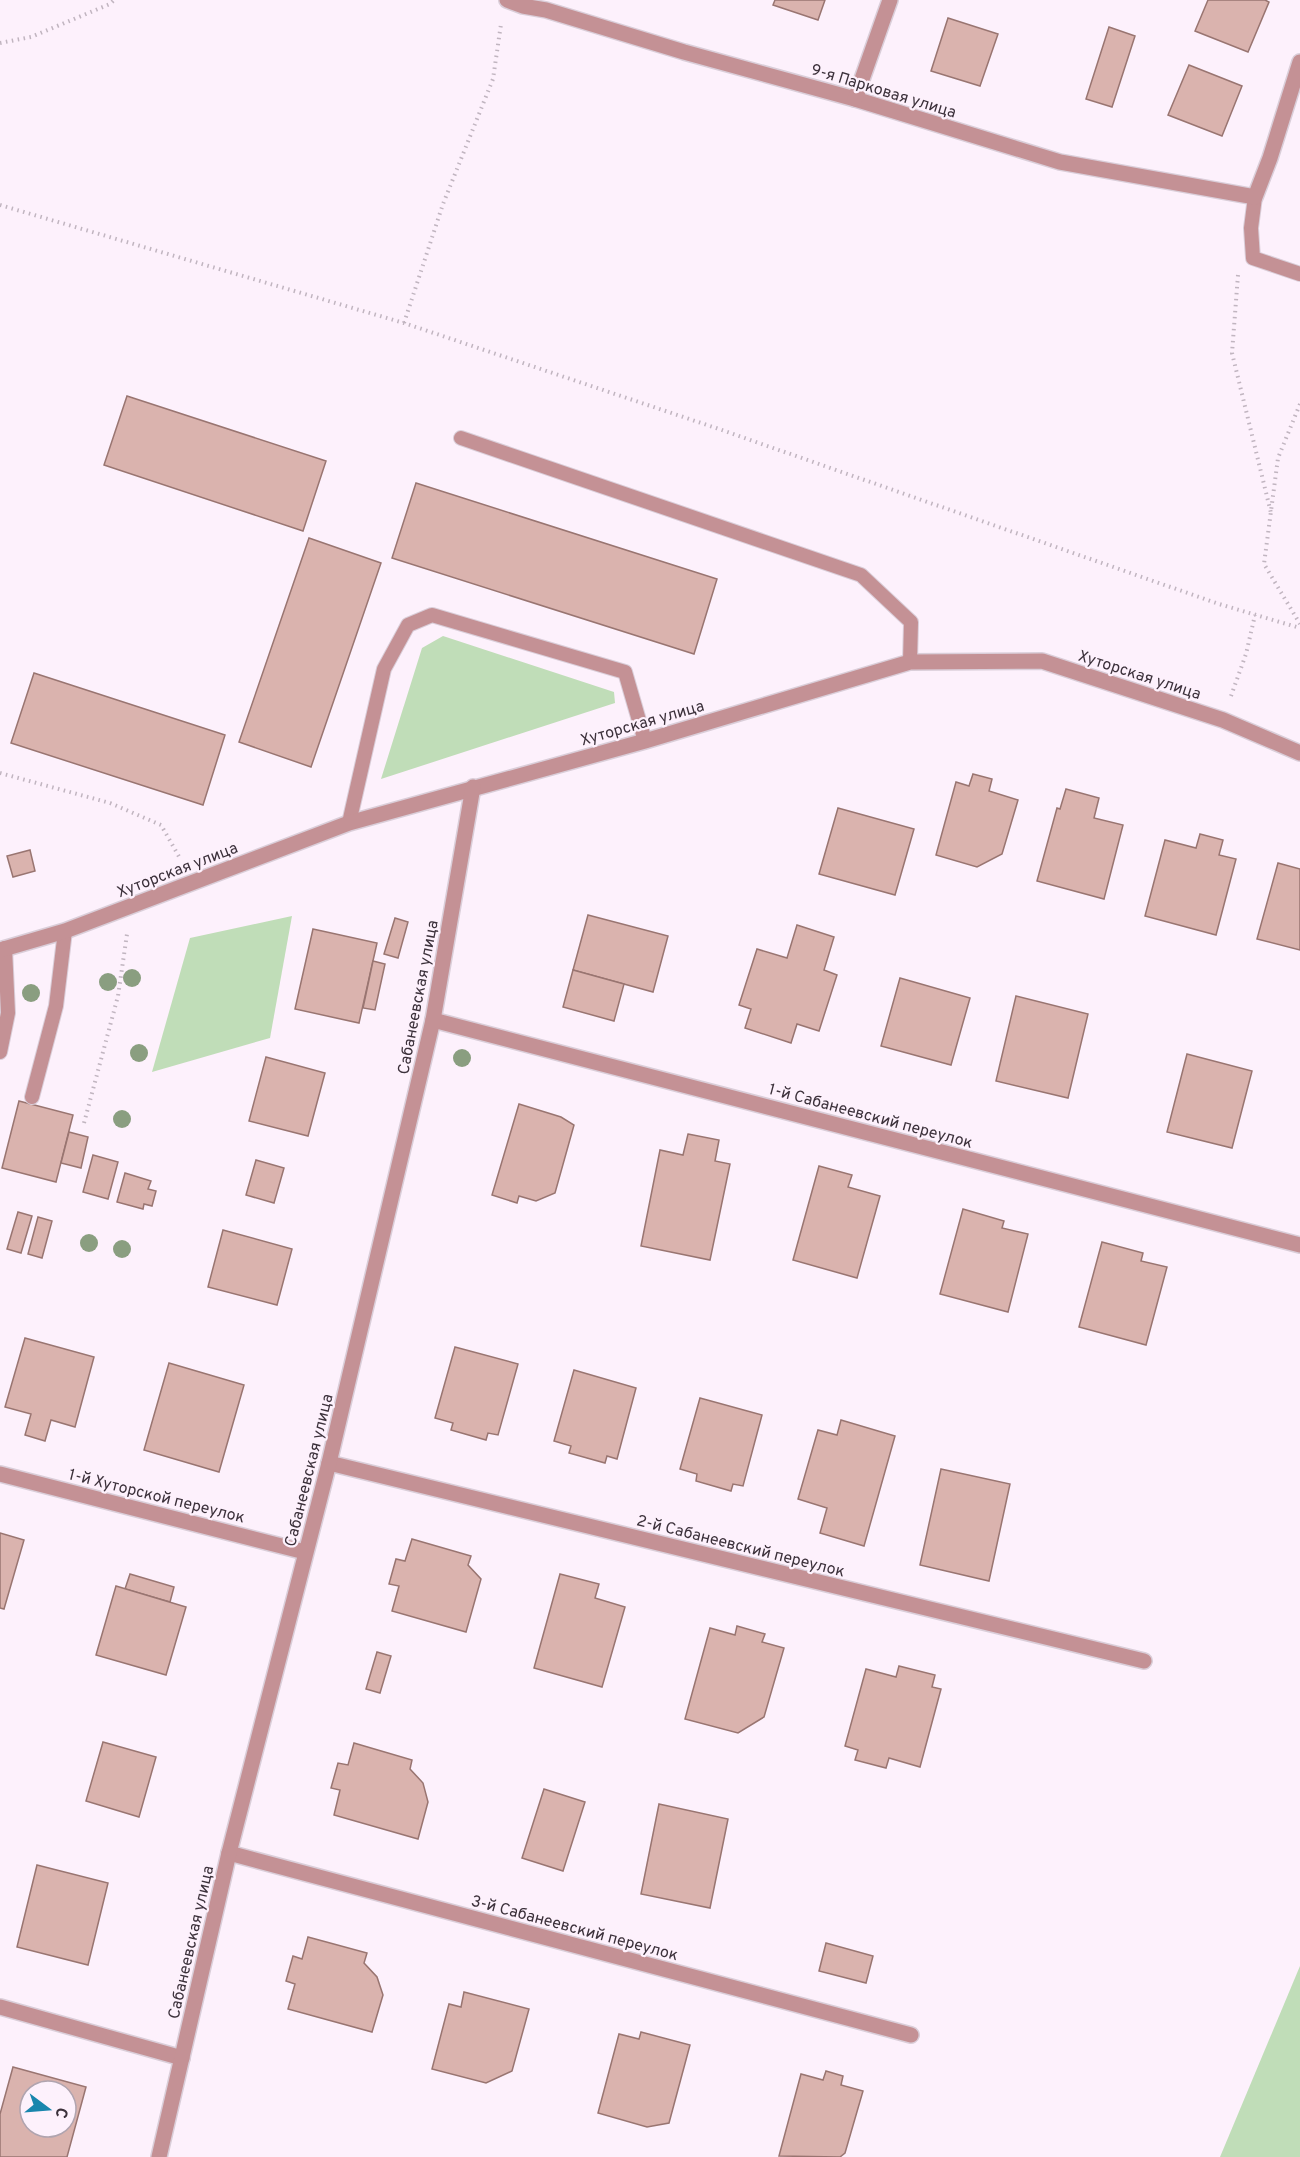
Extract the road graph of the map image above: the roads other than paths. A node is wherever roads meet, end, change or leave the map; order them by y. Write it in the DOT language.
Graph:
graph roads {
  1 [pos="507,0"];
  2 [pos="890,0"];
  3 [pos="547,5"];
  4 [pos="1300,62"];
  5 [pos="855,99"];
  6 [pos="1255,197"];
  7 [pos="1300,274"];
  8 [pos="461,438"];
  9 [pos="910,662"];
  10 [pos="645,741"];
  11 [pos="1300,753"];
  12 [pos="473,787"];
  13 [pos="349,823"];
  14 [pos="64,931"];
  15 [pos="3,949"];
  16 [pos="433,1020"];
  17 [pos="0,1052"];
  18 [pos="32,1097"];
  19 [pos="1300,1245"];
  20 [pos="329,1463"];
  21 [pos="0,1474"];
  22 [pos="305,1552"];
  23 [pos="1144,1661"];
  24 [pos="229,1853"];
  25 [pos="0,2007"];
  26 [pos="911,2035"];
  27 [pos="182,2058"];
  28 [pos="159,2157"];
  1 -- 3 [label="street, 9-я Парковая улица"];
  2 -- 5 [label="street"];
  3 -- 5 [label="street, 9-я Парковая улица"];
  4 -- 6 [label="street"];
  5 -- 6 [label="street, 9-я Парковая улица"];
  6 -- 7 [label="lane"];
  8 -- 9 [label="lane"];
  9 -- 10 [label="street, Хуторская улица"];
  9 -- 11 [label="street, Хуторская улица"];
  10 -- 12 [label="street, Хуторская улица"];
  10 -- 13 [label="lane"];
  12 -- 13 [label="street, Хуторская улица"];
  12 -- 16 [label="street, Сабанеевская улица"];
  13 -- 14 [label="street, Хуторская улица"];
  14 -- 15 [label="street, Хуторская улица"];
  14 -- 18 [label="lane"];
  15 -- 17 [label="lane"];
  16 -- 19 [label="street, 1-й Сабанеевский переулок"];
  16 -- 20 [label="street, Сабанеевская улица"];
  20 -- 22 [label="street, Сабанеевская улица"];
  20 -- 23 [label="street, 2-й Сабанеевский переулок"];
  21 -- 22 [label="street, 1-й Хуторской переулок"];
  22 -- 24 [label="street, Сабанеевская улица"];
  24 -- 26 [label="street, 3-й Сабанеевский переулок"];
  24 -- 27 [label="street, Сабанеевская улица"];
  25 -- 27 [label="street"];
  27 -- 28 [label="street, Сабанеевская улица"];
}
